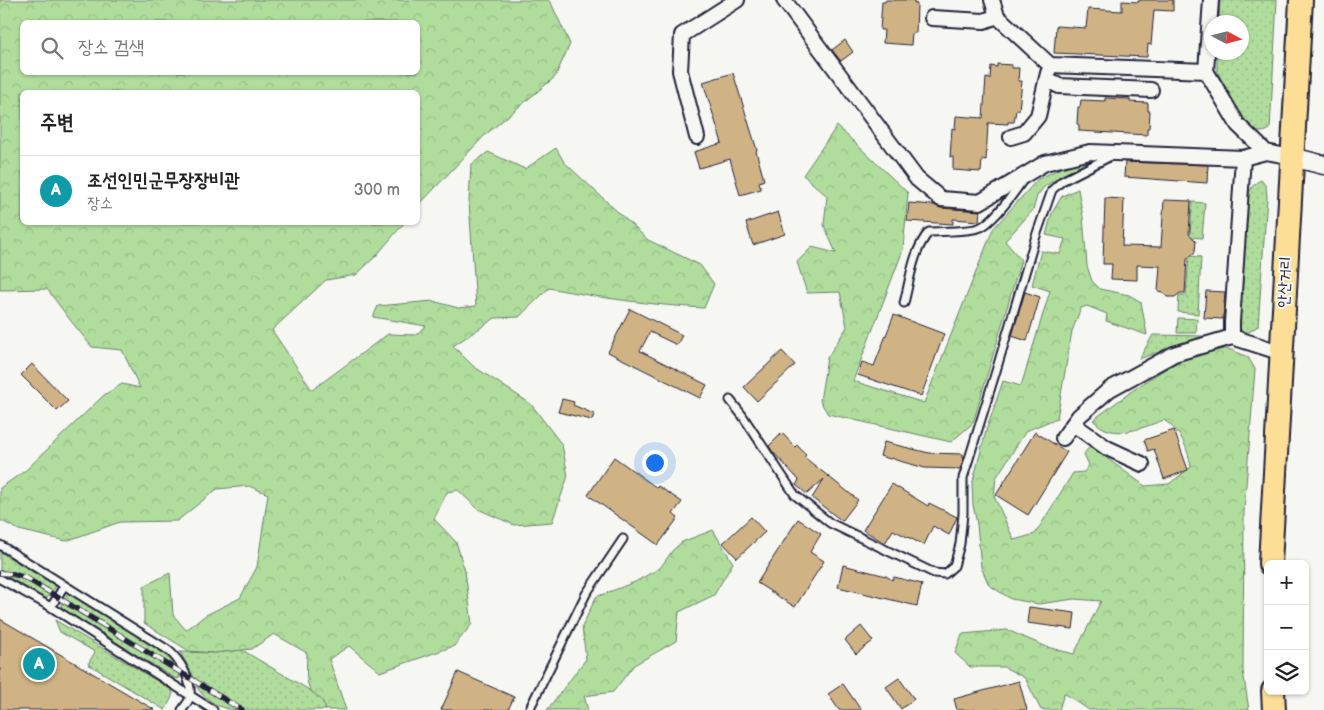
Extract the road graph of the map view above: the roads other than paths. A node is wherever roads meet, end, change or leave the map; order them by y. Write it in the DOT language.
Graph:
graph roads {
  1 [pos="737,0"];
  2 [pos="784,0"];
  3 [pos="992,0"];
  4 [pos="1211,0"];
  5 [pos="1301,0"];
  6 [pos="997,16"];
  7 [pos="932,18"];
  8 [pos="1050,64"];
  9 [pos="1206,71"];
  10 [pos="1047,80"];
  11 [pos="1151,90"];
  12 [pos="697,137"];
  13 [pos="1011,137"];
  14 [pos="1266,152"];
  15 [pos="1118,153"];
  16 [pos="1243,158"];
  17 [pos="1292,158"];
  18 [pos="1324,165"];
  19 [pos="1028,174"];
  20 [pos="904,303"];
  21 [pos="1232,337"];
  22 [pos="1282,354"];
  23 [pos="730,400"];
  24 [pos="1073,424"];
  25 [pos="1063,438"];
  26 [pos="1142,464"];
  27 [pos="624,539"];
  28 [pos="0,545"];
  29 [pos="1270,560"];
  30 [pos="0,579"];
  31 [pos="64,586"];
  32 [pos="50,607"];
  33 [pos="1272,695"];
  34 [pos="190,697"];
  35 [pos="182,710"];
  36 [pos="213,710"];
  37 [pos="529,710"];
  38 [pos="1274,710"];
  1 -- 12 [label="street"];
  2 -- 19 [label="street"];
  3 -- 6 [label="street"];
  4 -- 9 [label="street"];
  5 -- 17 [label="main road, 안산거리"];
  6 -- 7 [label="street"];
  6 -- 8 [label="street"];
  8 -- 9 [label="street"];
  8 -- 10 [label="street"];
  9 -- 14 [label="street"];
  10 -- 11 [label="street"];
  10 -- 13 [label="street"];
  14 -- 16 [label="street"];
  14 -- 17 [label="street"];
  15 -- 16 [label="street"];
  15 -- 19 [label="street"];
  15 -- 23 [label="lane"];
  16 -- 21 [label="street"];
  17 -- 18 [label="street"];
  17 -- 22 [label="main road, 안산거리"];
  19 -- 20 [label="lane"];
  21 -- 22 [label="street"];
  21 -- 24 [label="street"];
  22 -- 29 [label="main road, 안산거리"];
  24 -- 25 [label="street"];
  24 -- 26 [label="street"];
  27 -- 37 [label="lane"];
  28 -- 31 [label="lane"];
  30 -- 32 [label="lane"];
  31 -- 32 [label="lane"];
  31 -- 34 [label="lane"];
  32 -- 34 [label="lane"];
  33 -- 38 [label="main road"];
  34 -- 35 [label="lane"];
  34 -- 36 [label="lane"];
}
